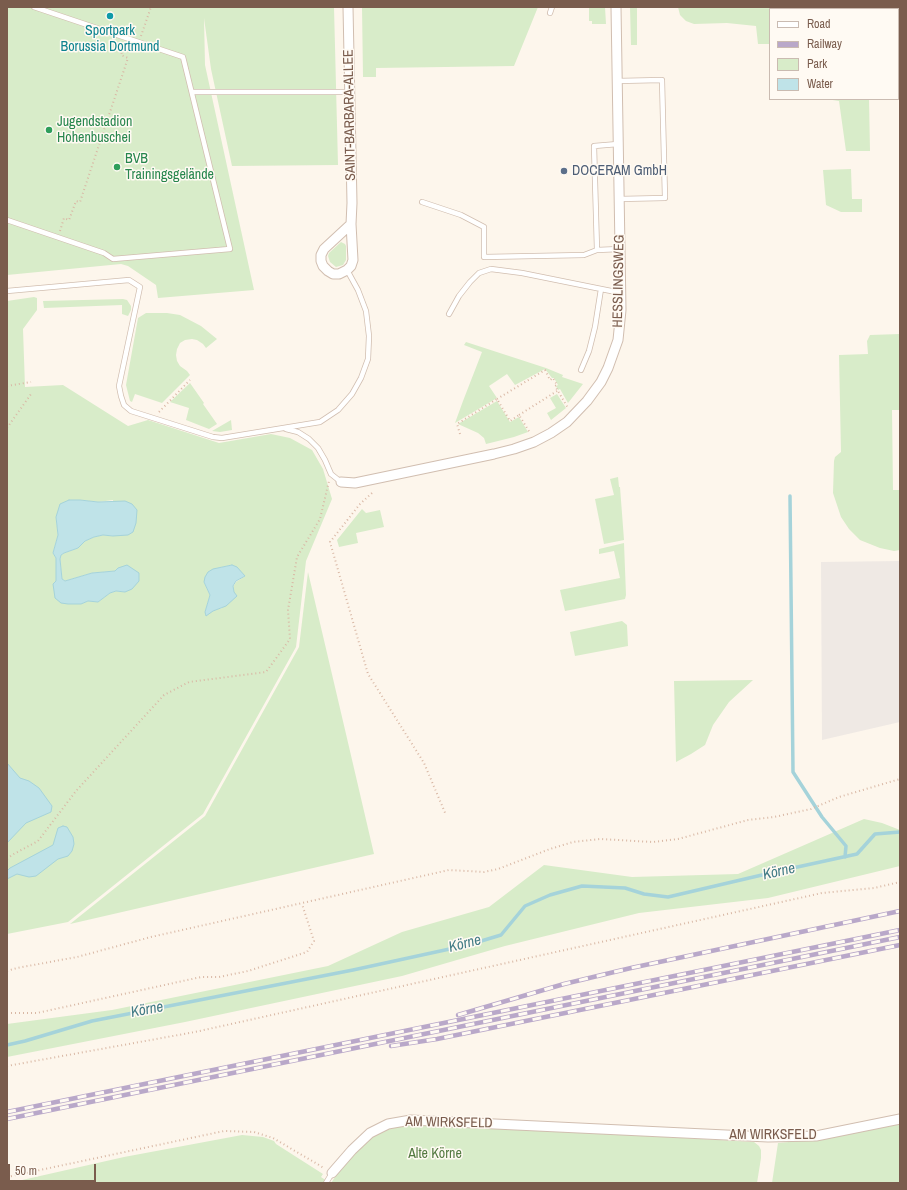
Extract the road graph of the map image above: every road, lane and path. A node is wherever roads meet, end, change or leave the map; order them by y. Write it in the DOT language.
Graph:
graph roads {
  1 [pos="34,7"];
  2 [pos="151,7"];
  3 [pos="348,7"];
  4 [pos="552,7"];
  5 [pos="616,7"];
  6 [pos="550,13"];
  7 [pos="138,42"];
  8 [pos="121,55"];
  9 [pos="618,80"];
  10 [pos="192,92"];
  11 [pos="350,92"];
  12 [pos="618,144"];
  13 [pos="619,199"];
  14 [pos="422,202"];
  15 [pos="7,220"];
  16 [pos="350,224"];
  17 [pos="57,238"];
  18 [pos="620,249"];
  19 [pos="597,250"];
  20 [pos="347,270"];
  21 [pos="601,289"];
  22 [pos="7,291"];
  23 [pos="621,293"];
  24 [pos="449,314"];
  25 [pos="581,370"];
  26 [pos="190,380"];
  27 [pos="31,382"];
  28 [pos="7,386"];
  29 [pos="558,391"];
  30 [pos="31,394"];
  31 [pos="497,399"];
  32 [pos="568,409"];
  33 [pos="520,415"];
  34 [pos="153,418"];
  35 [pos="7,428"];
  36 [pos="282,428"];
  37 [pos="460,434"];
  38 [pos="531,434"];
  39 [pos="331,474"];
  40 [pos="341,482"];
  41 [pos="372,493"];
  42 [pos="900,779"];
  43 [pos="446,815"];
  44 [pos="7,859"];
  45 [pos="900,882"];
  46 [pos="302,904"];
  47 [pos="7,971"];
  48 [pos="7,1013"];
  49 [pos="7,1066"];
  50 [pos="900,1119"];
  51 [pos="332,1172"];
  52 [pos="7,1177"];
  53 [pos="326,1183"];
  1 -- 7 [label="lane"];
  2 -- 7 [label="path"];
  3 -- 11 [label="street, SAINT-BARBARA-ALLEE"];
  4 -- 6 [label="lane"];
  5 -- 9 [label="street, HESSLINGSWEG"];
  7 -- 10 [label="lane"];
  8 -- 17 [label="path"];
  9 -- 12 [label="street, HESSLINGSWEG"];
  9 -- 13 [label="lane"];
  10 -- 11 [label="lane"];
  10 -- 17 [label="lane"];
  11 -- 16 [label="street, SAINT-BARBARA-ALLEE"];
  12 -- 13 [label="street, HESSLINGSWEG"];
  12 -- 19 [label="lane"];
  13 -- 18 [label="street, HESSLINGSWEG"];
  14 -- 19 [label="lane"];
  15 -- 17 [label="lane"];
  16 -- 20 [label="street, SAINT-BARBARA-ALLEE"];
  16 -- 20 [label="street"];
  18 -- 19 [label="lane"];
  18 -- 23 [label="street, HESSLINGSWEG"];
  20 -- 36 [label="lane"];
  21 -- 23 [label="lane"];
  21 -- 24 [label="lane"];
  21 -- 25 [label="lane"];
  22 -- 34 [label="lane"];
  23 -- 40 [label="street, HESSLINGSWEG"];
  26 -- 34 [label="path"];
  27 -- 28 [label="path"];
  29 -- 31 [label="path"];
  29 -- 32 [label="path"];
  29 -- 33 [label="path"];
  30 -- 35 [label="path"];
  31 -- 33 [label="path"];
  31 -- 37 [label="path"];
  33 -- 38 [label="path"];
  34 -- 36 [label="lane"];
  36 -- 39 [label="lane"];
  39 -- 40 [label="lane"];
  39 -- 44 [label="path"];
  41 -- 43 [label="path"];
  42 -- 46 [label="path"];
  45 -- 49 [label="path"];
  46 -- 47 [label="path"];
  46 -- 48 [label="path"];
  50 -- 51 [label="street, AM WIRKSFELD"];
  51 -- 52 [label="path"];
  51 -- 53 [label="lane"];
}
